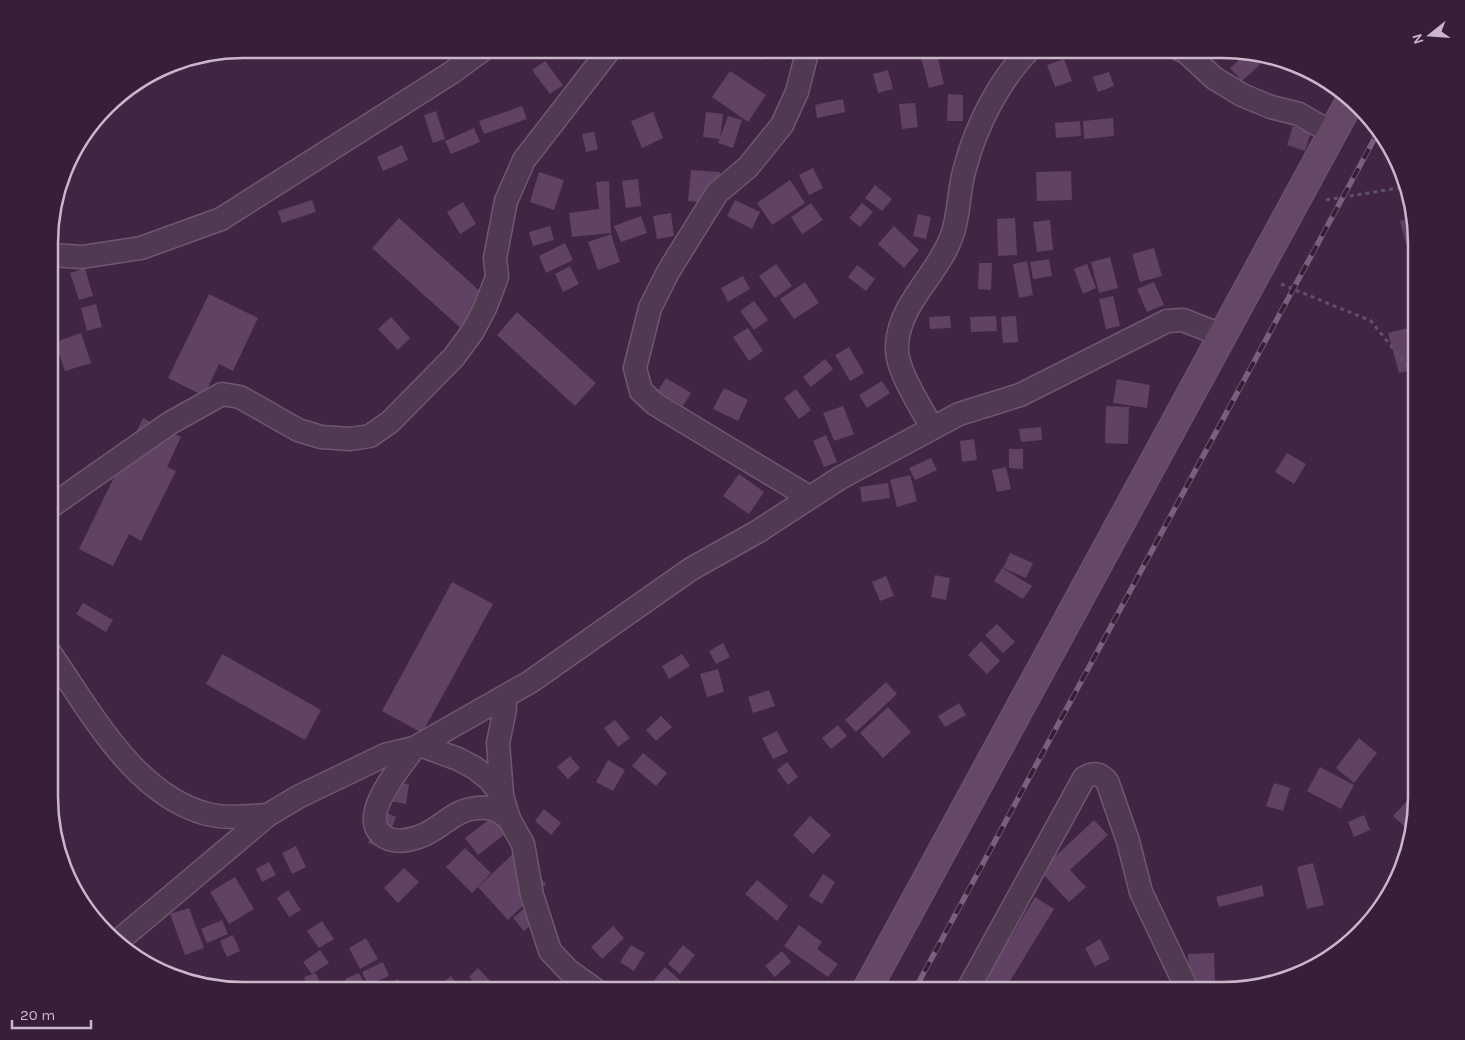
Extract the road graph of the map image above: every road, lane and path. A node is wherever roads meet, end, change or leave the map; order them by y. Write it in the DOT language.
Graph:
graph roads {
  1 [pos="472,58"];
  2 [pos="603,58"];
  3 [pos="806,58"];
  4 [pos="1021,58"];
  5 [pos="1192,58"];
  6 [pos="1347,106"];
  7 [pos="1332,132"];
  8 [pos="1399,187"];
  9 [pos="1291,207"];
  10 [pos="58,256"];
  11 [pos="1254,273"];
  12 [pos="1221,335"];
  13 [pos="1408,367"];
  14 [pos="932,428"];
  15 [pos="809,497"];
  16 [pos="58,502"];
  17 [pos="58,665"];
  18 [pos="504,697"];
  19 [pos="417,746"];
  20 [pos="502,796"];
  21 [pos="268,816"];
  22 [pos="509,818"];
  23 [pos="122,938"];
  24 [pos="584,982"];
  25 [pos="871,982"];
  26 [pos="972,982"];
  27 [pos="1184,982"];
  1 -- 10 [label="street"];
  2 -- 16 [label="street"];
  3 -- 15 [label="street"];
  4 -- 14 [label="street"];
  5 -- 7 [label="street"];
  6 -- 7 [label="street"];
  7 -- 9 [label="street"];
  8 -- 9 [label="path"];
  9 -- 11 [label="street"];
  11 -- 12 [label="street"];
  11 -- 13 [label="path"];
  12 -- 14 [label="street"];
  12 -- 25 [label="street"];
  14 -- 15 [label="street"];
  15 -- 18 [label="street"];
  17 -- 21 [label="street"];
  18 -- 19 [label="street"];
  18 -- 20 [label="street"];
  19 -- 20 [label="street"];
  19 -- 21 [label="street"];
  19 -- 22 [label="street"];
  20 -- 22 [label="street"];
  21 -- 23 [label="street"];
  22 -- 24 [label="street"];
  26 -- 27 [label="street"];
}
